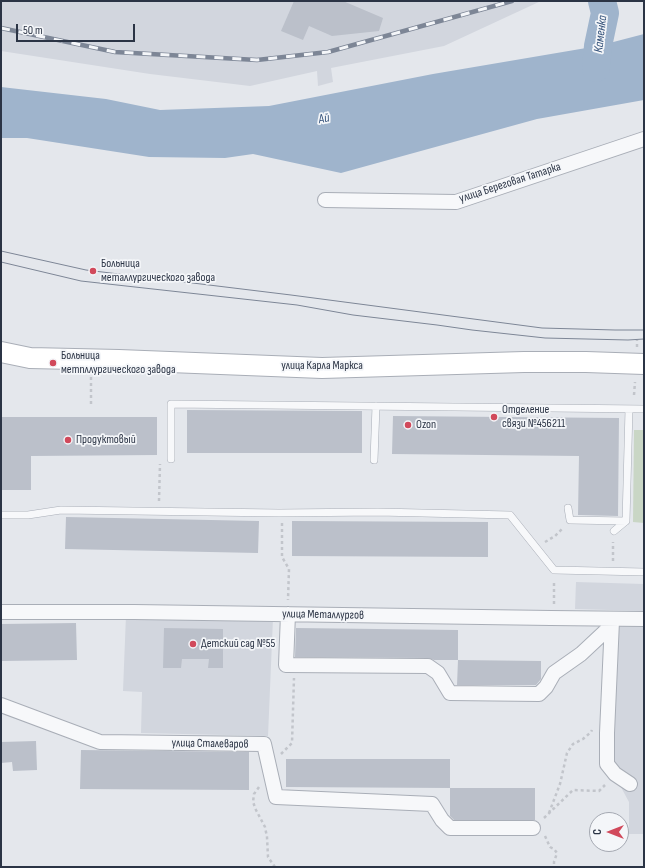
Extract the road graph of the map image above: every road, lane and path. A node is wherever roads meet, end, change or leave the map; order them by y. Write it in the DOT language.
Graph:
graph roads {
  1 [pos="644,139"];
  2 [pos="325,200"];
  3 [pos="1,352"];
  4 [pos="91,359"];
  5 [pos="644,364"];
  6 [pos="90,404"];
  7 [pos="376,406"];
  8 [pos="629,408"];
  9 [pos="644,409"];
  10 [pos="171,458"];
  11 [pos="160,459"];
  12 [pos="374,460"];
  13 [pos="568,508"];
  14 [pos="159,511"];
  15 [pos="282,513"];
  16 [pos="1,515"];
  17 [pos="570,520"];
  18 [pos="626,521"];
  19 [pos="614,531"];
  20 [pos="536,547"];
  21 [pos="612,572"];
  22 [pos="644,572"];
  23 [pos="554,580"];
  24 [pos="1,612"];
  25 [pos="288,614"];
  26 [pos="554,618"];
  27 [pos="644,619"];
  28 [pos="612,622"];
  29 [pos="294,686"];
  30 [pos="1,704"];
  31 [pos="608,717"];
  32 [pos="292,743"];
  33 [pos="272,778"];
  34 [pos="630,784"];
  35 [pos="598,791"];
  36 [pos="549,813"];
  37 [pos="533,828"];
  38 [pos="275,867"];
  39 [pos="554,867"];
  1 -- 2 [label="street, улица Береговая Татарка"];
  3 -- 4 [label="main road, улица Карла Маркса"];
  4 -- 5 [label="main road, улица Карла Маркса"];
  4 -- 6 [label="path"];
  7 -- 8 [label="lane"];
  7 -- 10 [label="lane"];
  7 -- 12 [label="lane"];
  8 -- 9 [label="lane"];
  8 -- 18 [label="lane"];
  11 -- 14 [label="path"];
  13 -- 17 [label="lane"];
  14 -- 15 [label="lane"];
  14 -- 16 [label="lane"];
  15 -- 20 [label="lane"];
  15 -- 25 [label="path"];
  17 -- 18 [label="lane"];
  17 -- 20 [label="path"];
  18 -- 19 [label="lane"];
  19 -- 21 [label="path"];
  20 -- 21 [label="lane"];
  21 -- 22 [label="lane"];
  23 -- 26 [label="path"];
  24 -- 25 [label="street, улица Металлургов"];
  25 -- 26 [label="street, улица Металлургов"];
  25 -- 28 [label="street"];
  26 -- 28 [label="street, улица Металлургов"];
  27 -- 28 [label="street, улица Металлургов"];
  28 -- 31 [label="street"];
  29 -- 32 [label="path"];
  30 -- 33 [label="street, улица Сталеваров"];
  31 -- 34 [label="street"];
  31 -- 36 [label="path"];
  33 -- 37 [label="street, улица Сталеваров"];
  33 -- 38 [label="path"];
  35 -- 36 [label="path"];
  36 -- 37 [label="path"];
  37 -- 39 [label="path"];
}
